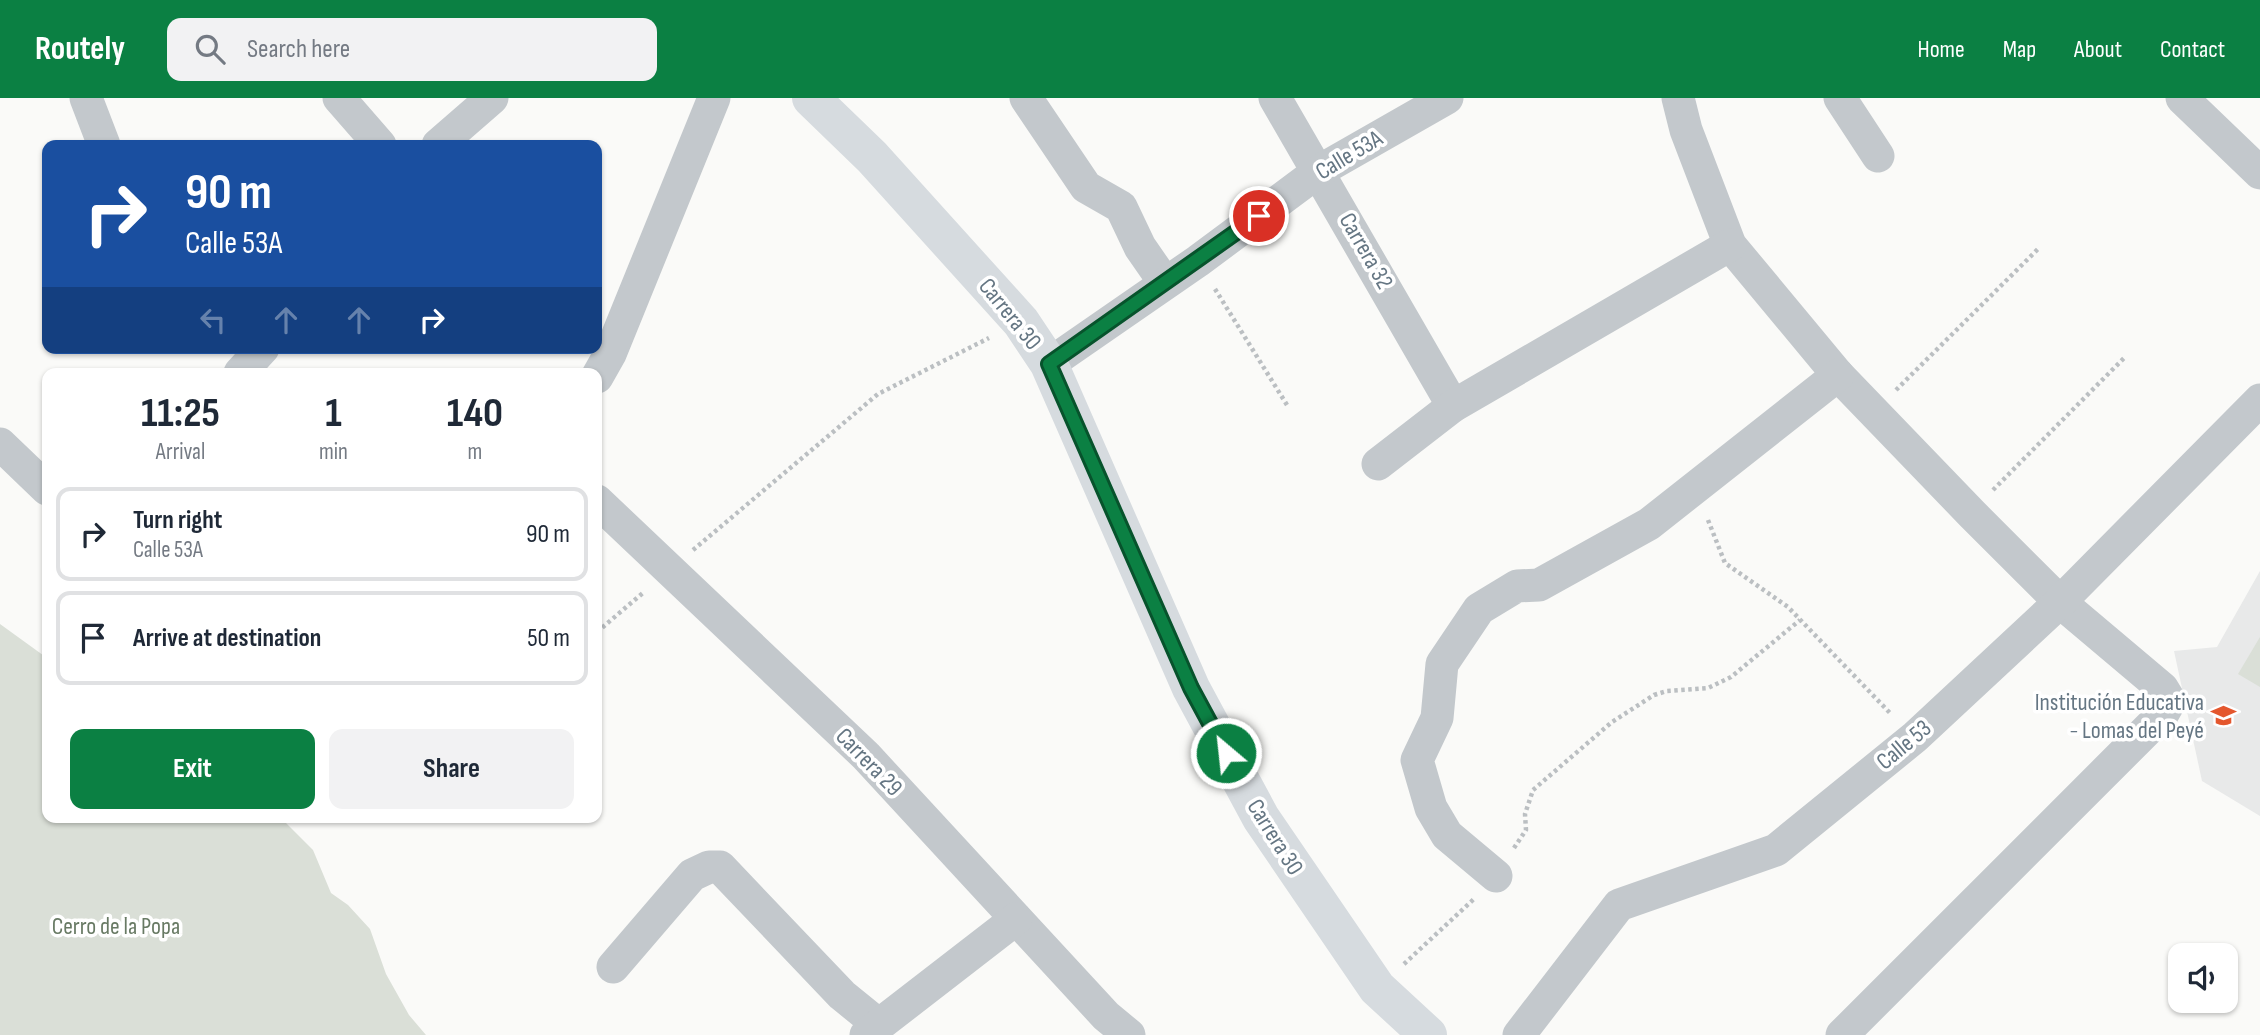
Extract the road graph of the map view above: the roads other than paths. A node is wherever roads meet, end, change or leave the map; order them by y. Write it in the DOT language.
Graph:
graph roads {
  1 [pos="86,98"];
  2 [pos="339,98"];
  3 [pos="492,98"];
  4 [pos="715,98"];
  5 [pos="811,98"];
  6 [pos="1026,98"];
  7 [pos="1275,98"];
  8 [pos="1447,98"];
  9 [pos="1678,98"];
  10 [pos="1840,98"];
  11 [pos="2182,98"];
  12 [pos="102,140"];
  13 [pos="376,140"];
  14 [pos="444,140"];
  15 [pos="1878,156"];
  16 [pos="1319,171"];
  17 [pos="2260,173"];
  18 [pos="1730,245"];
  19 [pos="1166,283"];
  20 [pos="257,354"];
  21 [pos="1049,364"];
  22 [pos="245,368"];
  23 [pos="602,368"];
  24 [pos="1838,375"];
  25 [pos="2260,400"];
  26 [pos="1453,406"];
  27 [pos="0,444"];
  28 [pos="1378,464"];
  29 [pos="42,484"];
  30 [pos="602,506"];
  31 [pos="2060,602"];
  32 [pos="1496,876"];
  33 [pos="1016,919"];
  34 [pos="613,967"];
  35 [pos="873,1030"];
  36 [pos="1129,1035"];
  37 [pos="1428,1035"];
  38 [pos="1519,1035"];
  39 [pos="1842,1035"];
  1 -- 12 [label="street"];
  2 -- 13 [label="street"];
  3 -- 14 [label="street"];
  4 -- 23 [label="street"];
  5 -- 21 [label="street, Carrera 30"];
  6 -- 19 [label="street"];
  7 -- 16 [label="street, Carrera 32"];
  8 -- 16 [label="street, Calle 53A"];
  9 -- 18 [label="street"];
  10 -- 15 [label="street"];
  11 -- 17 [label="street"];
  16 -- 19 [label="street, Calle 53A"];
  16 -- 26 [label="street, Carrera 32"];
  18 -- 24 [label="street"];
  18 -- 26 [label="street"];
  19 -- 21 [label="street, Calle 53A"];
  20 -- 22 [label="street"];
  21 -- 37 [label="street, Carrera 30"];
  24 -- 31 [label="street"];
  24 -- 32 [label="street"];
  25 -- 31 [label="street, Calle 53"];
  26 -- 28 [label="street"];
  27 -- 29 [label="street"];
  30 -- 33 [label="street, Carrera 29"];
  31 -- 38 [label="street, Calle 53"];
  31 -- 39 [label="street"];
  33 -- 35 [label="street"];
  33 -- 36 [label="street, Carrera 29"];
  34 -- 35 [label="street"];
}
